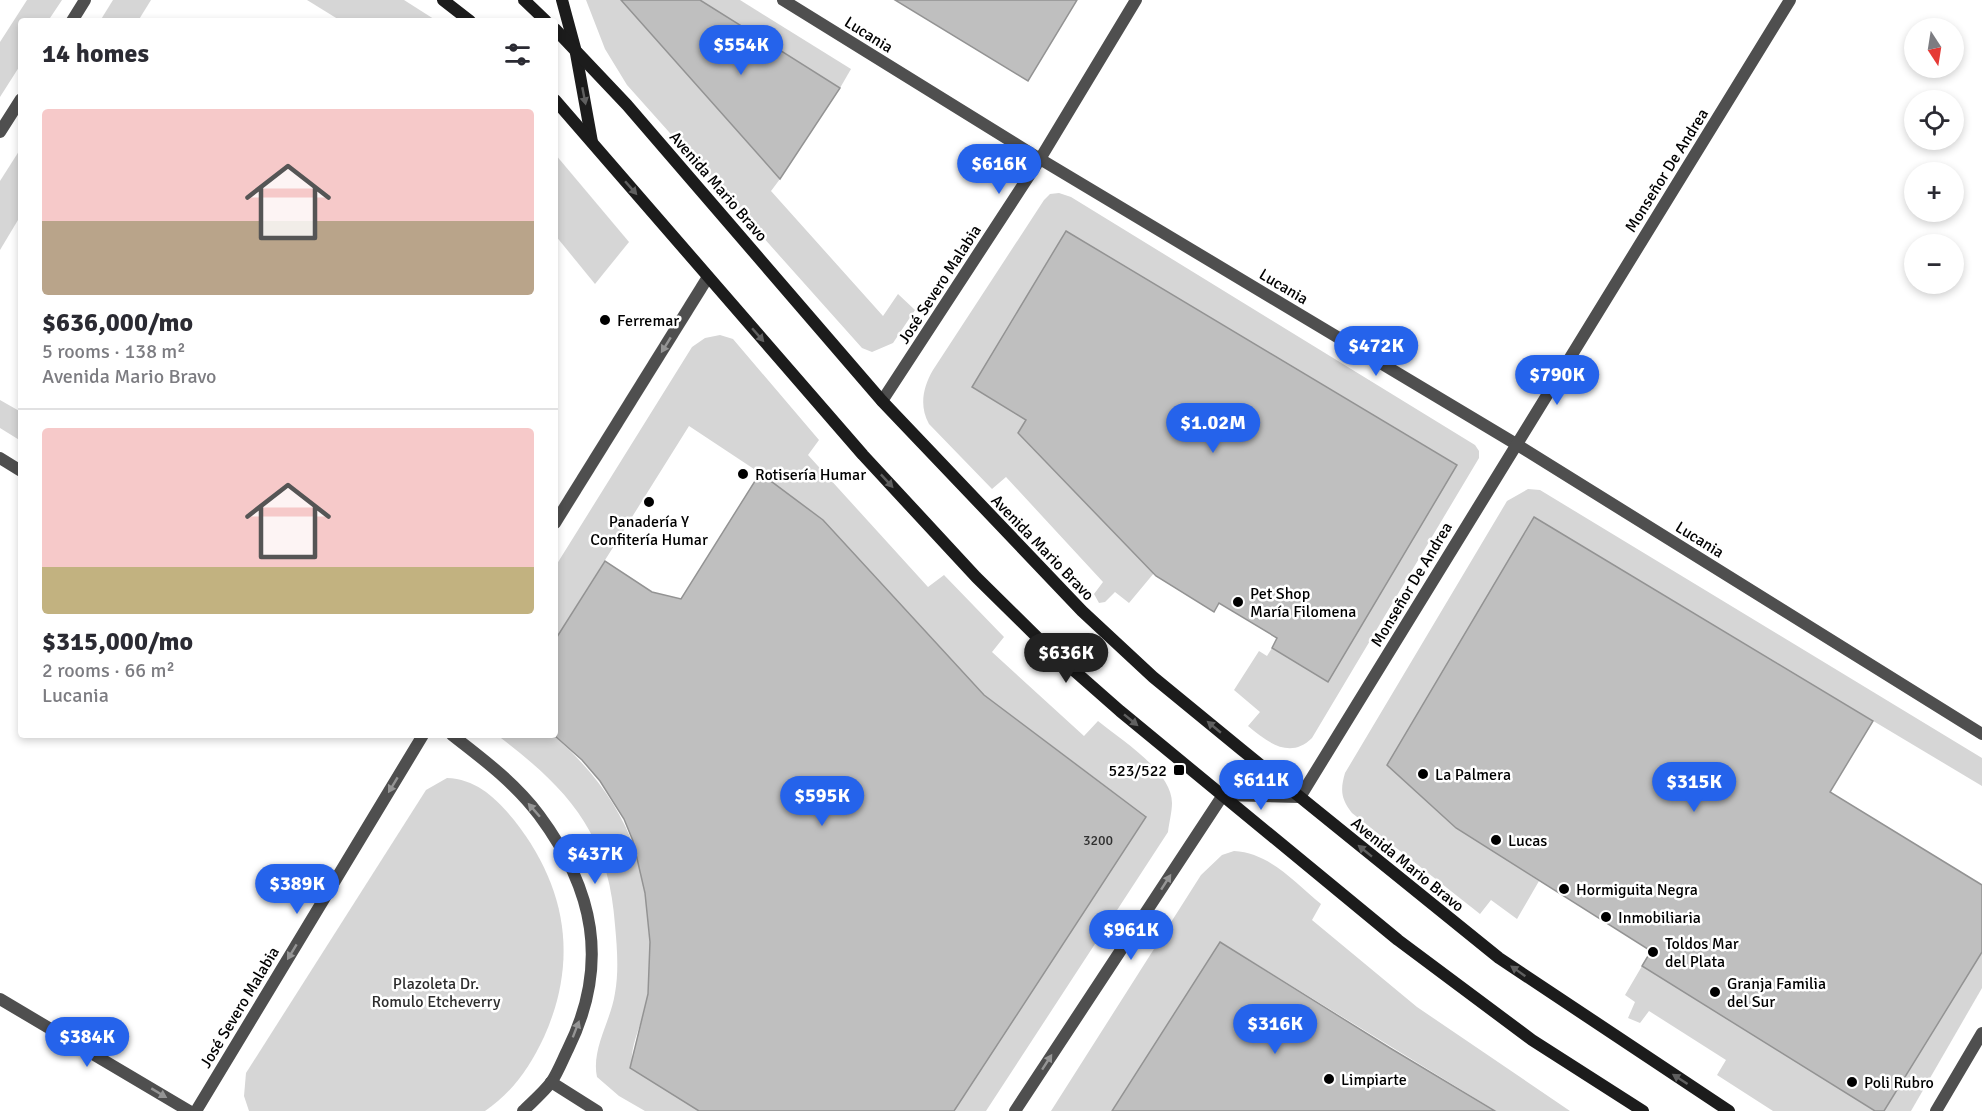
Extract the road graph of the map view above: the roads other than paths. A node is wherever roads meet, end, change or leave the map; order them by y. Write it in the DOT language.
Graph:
graph roads {
  1 [pos="85,0"];
  2 [pos="443,0"];
  3 [pos="524,0"];
  4 [pos="562,0"];
  5 [pos="783,0"];
  6 [pos="1136,0"];
  7 [pos="1790,0"];
  8 [pos="74,18"];
  9 [pos="466,18"];
  10 [pos="543,18"];
  11 [pos="558,32"];
  12 [pos="575,48"];
  13 [pos="558,103"];
  14 [pos="18,104"];
  15 [pos="0,132"];
  16 [pos="592,143"];
  17 [pos="1040,159"];
  18 [pos="708,278"];
  19 [pos="882,401"];
  20 [pos="1516,444"];
  21 [pos="0,458"];
  22 [pos="18,469"];
  23 [pos="558,518"];
  24 [pos="1982,734"];
  25 [pos="421,738"];
  26 [pos="456,738"];
  27 [pos="1222,795"];
  28 [pos="1300,797"];
  29 [pos="0,999"];
  30 [pos="1982,1033"];
  31 [pos="551,1082"];
  32 [pos="189,1111"];
  33 [pos="196,1111"];
  34 [pos="523,1111"];
  35 [pos="597,1111"];
  36 [pos="1015,1111"];
  37 [pos="1643,1111"];
  38 [pos="1729,1111"];
  39 [pos="1935,1111"];
  1 -- 8 [label="street"];
  2 -- 9 [label="main road"];
  3 -- 10 [label="main road"];
  4 -- 12 [label="main road"];
  5 -- 17 [label="street, Lucania"];
  6 -- 17 [label="street, José Severo Malabia"];
  7 -- 20 [label="street, Monseñor De Andrea"];
  11 -- 12 [label="main road, Avenida Mario Bravo"];
  12 -- 16 [label="main road, one-way"];
  12 -- 19 [label="main road, Avenida Mario Bravo"];
  13 -- 16 [label="main road"];
  14 -- 15 [label="street"];
  16 -- 18 [label="main road, one-way"];
  17 -- 19 [label="street, José Severo Malabia"];
  17 -- 20 [label="street, Lucania"];
  18 -- 23 [label="street, one-way"];
  18 -- 27 [label="main road, one-way"];
  28 -- 19 [label="main road, Avenida Mario Bravo, one-way"];
  20 -- 24 [label="street, Lucania"];
  20 -- 28 [label="street, Monseñor De Andrea"];
  21 -- 22 [label="street"];
  25 -- 33 [label="street, José Severo Malabia, one-way"];
  31 -- 26 [label="street, one-way"];
  27 -- 28 [label="street"];
  36 -- 27 [label="street, one-way"];
  27 -- 37 [label="main road"];
  38 -- 28 [label="main road, Avenida Mario Bravo, one-way"];
  29 -- 32 [label="street, one-way"];
  30 -- 39 [label="street"];
  31 -- 34 [label="street"];
  31 -- 35 [label="street"];
}
